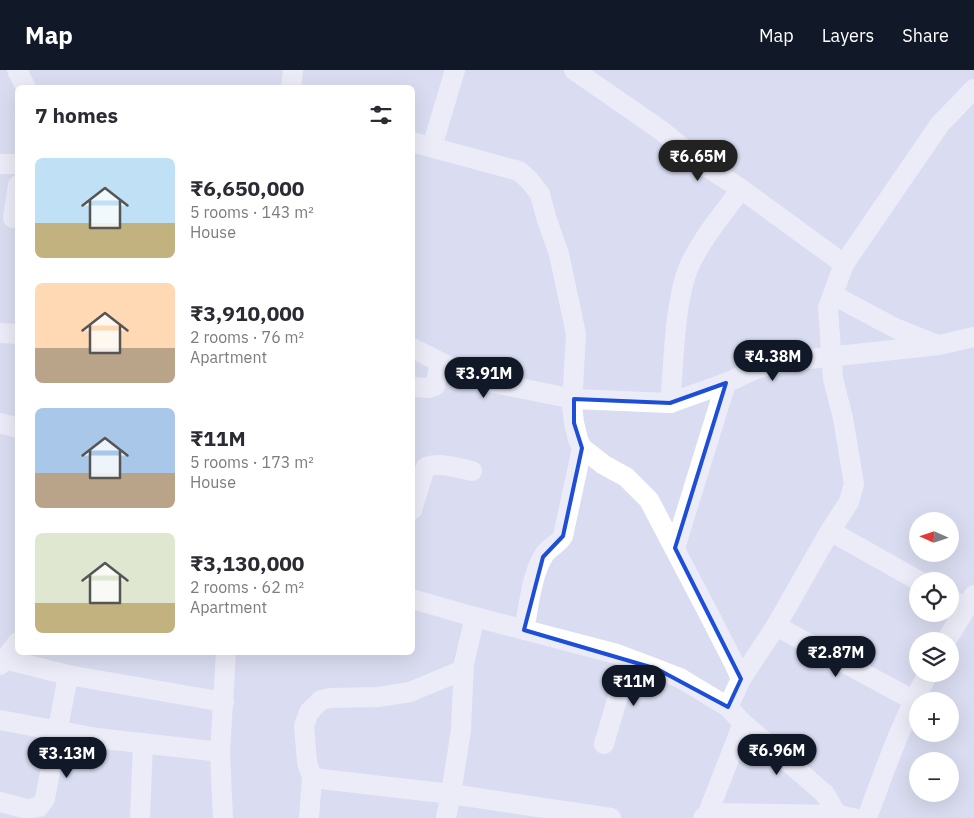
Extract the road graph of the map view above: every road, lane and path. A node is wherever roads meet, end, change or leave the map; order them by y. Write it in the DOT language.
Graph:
graph roads {
  1 [pos="17,70"];
  2 [pos="293,70"];
  3 [pos="455,70"];
  4 [pos="574,70"];
  5 [pos="24,85"];
  6 [pos="291,85"];
  7 [pos="974,89"];
  8 [pos="422,144"];
  9 [pos="0,164"];
  10 [pos="15,164"];
  11 [pos="741,188"];
  12 [pos="15,197"];
  13 [pos="10,218"];
  14 [pos="844,264"];
  15 [pos="833,295"];
  16 [pos="0,333"];
  17 [pos="15,334"];
  18 [pos="974,337"];
  19 [pos="939,345"];
  20 [pos="415,350"];
  21 [pos="831,356"];
  22 [pos="440,362"];
  23 [pos="726,383"];
  24 [pos="415,388"];
  25 [pos="574,399"];
  26 [pos="670,403"];
  27 [pos="0,423"];
  28 [pos="15,427"];
  29 [pos="582,448"];
  30 [pos="472,471"];
  31 [pos="415,500"];
  32 [pos="830,531"];
  33 [pos="675,548"];
  34 [pos="909,575"];
  35 [pos="415,600"];
  36 [pos="963,600"];
  37 [pos="475,617"];
  38 [pos="776,626"];
  39 [pos="524,630"];
  40 [pos="950,632"];
  41 [pos="15,646"];
  42 [pos="226,655"];
  43 [pos="630,659"];
  44 [pos="2,662"];
  45 [pos="463,670"];
  46 [pos="68,675"];
  47 [pos="741,679"];
  48 [pos="909,698"];
  49 [pos="224,702"];
  50 [pos="728,706"];
  51 [pos="909,709"];
  52 [pos="0,720"];
  53 [pos="743,723"];
  54 [pos="58,730"];
  55 [pos="143,743"];
  56 [pos="604,744"];
  57 [pos="220,752"];
  58 [pos="312,778"];
  59 [pos="452,794"];
  60 [pos="0,802"];
  61 [pos="706,816"];
  62 [pos="842,817"];
  63 [pos="140,818"];
  64 [pos="223,818"];
  65 [pos="309,818"];
  66 [pos="446,818"];
  67 [pos="611,818"];
  68 [pos="866,818"];
  1 -- 5 [label="street"];
  2 -- 6 [label="street"];
  3 -- 8 [label="street"];
  4 -- 11 [label="street"];
  7 -- 14 [label="street"];
  8 -- 25 [label="street"];
  9 -- 10 [label="street"];
  11 -- 14 [label="street"];
  11 -- 26 [label="street"];
  12 -- 13 [label="street"];
  14 -- 15 [label="street"];
  15 -- 19 [label="street"];
  15 -- 21 [label="street"];
  16 -- 17 [label="street"];
  18 -- 19 [label="street"];
  19 -- 21 [label="street"];
  20 -- 22 [label="street"];
  21 -- 23 [label="street"];
  21 -- 32 [label="street"];
  22 -- 24 [label="street"];
  22 -- 25 [label="street"];
  23 -- 26 [label="street"];
  23 -- 33 [label="street"];
  25 -- 26 [label="street"];
  25 -- 29 [label="street"];
  27 -- 28 [label="street"];
  29 -- 33 [label="street"];
  29 -- 39 [label="street"];
  30 -- 31 [label="street"];
  32 -- 34 [label="street"];
  32 -- 38 [label="street"];
  33 -- 47 [label="street"];
  35 -- 37 [label="street"];
  36 -- 40 [label="street"];
  37 -- 39 [label="street"];
  37 -- 45 [label="street"];
  38 -- 47 [label="street"];
  38 -- 48 [label="street"];
  39 -- 43 [label="street"];
  41 -- 44 [label="street"];
  42 -- 49 [label="street"];
  43 -- 50 [label="street"];
  43 -- 56 [label="street"];
  44 -- 46 [label="street"];
  45 -- 58 [label="street"];
  45 -- 59 [label="street"];
  46 -- 49 [label="street"];
  46 -- 54 [label="street"];
  47 -- 50 [label="street"];
  49 -- 57 [label="street"];
  50 -- 53 [label="street"];
  51 -- 68 [label="street"];
  52 -- 54 [label="street"];
  53 -- 61 [label="street"];
  53 -- 62 [label="street"];
  54 -- 55 [label="street"];
  54 -- 60 [label="street"];
  55 -- 57 [label="street"];
  55 -- 63 [label="street"];
  57 -- 64 [label="street"];
  58 -- 59 [label="street"];
  58 -- 65 [label="street"];
  59 -- 66 [label="street"];
  59 -- 67 [label="street"];
  61 -- 62 [label="street"];
}
